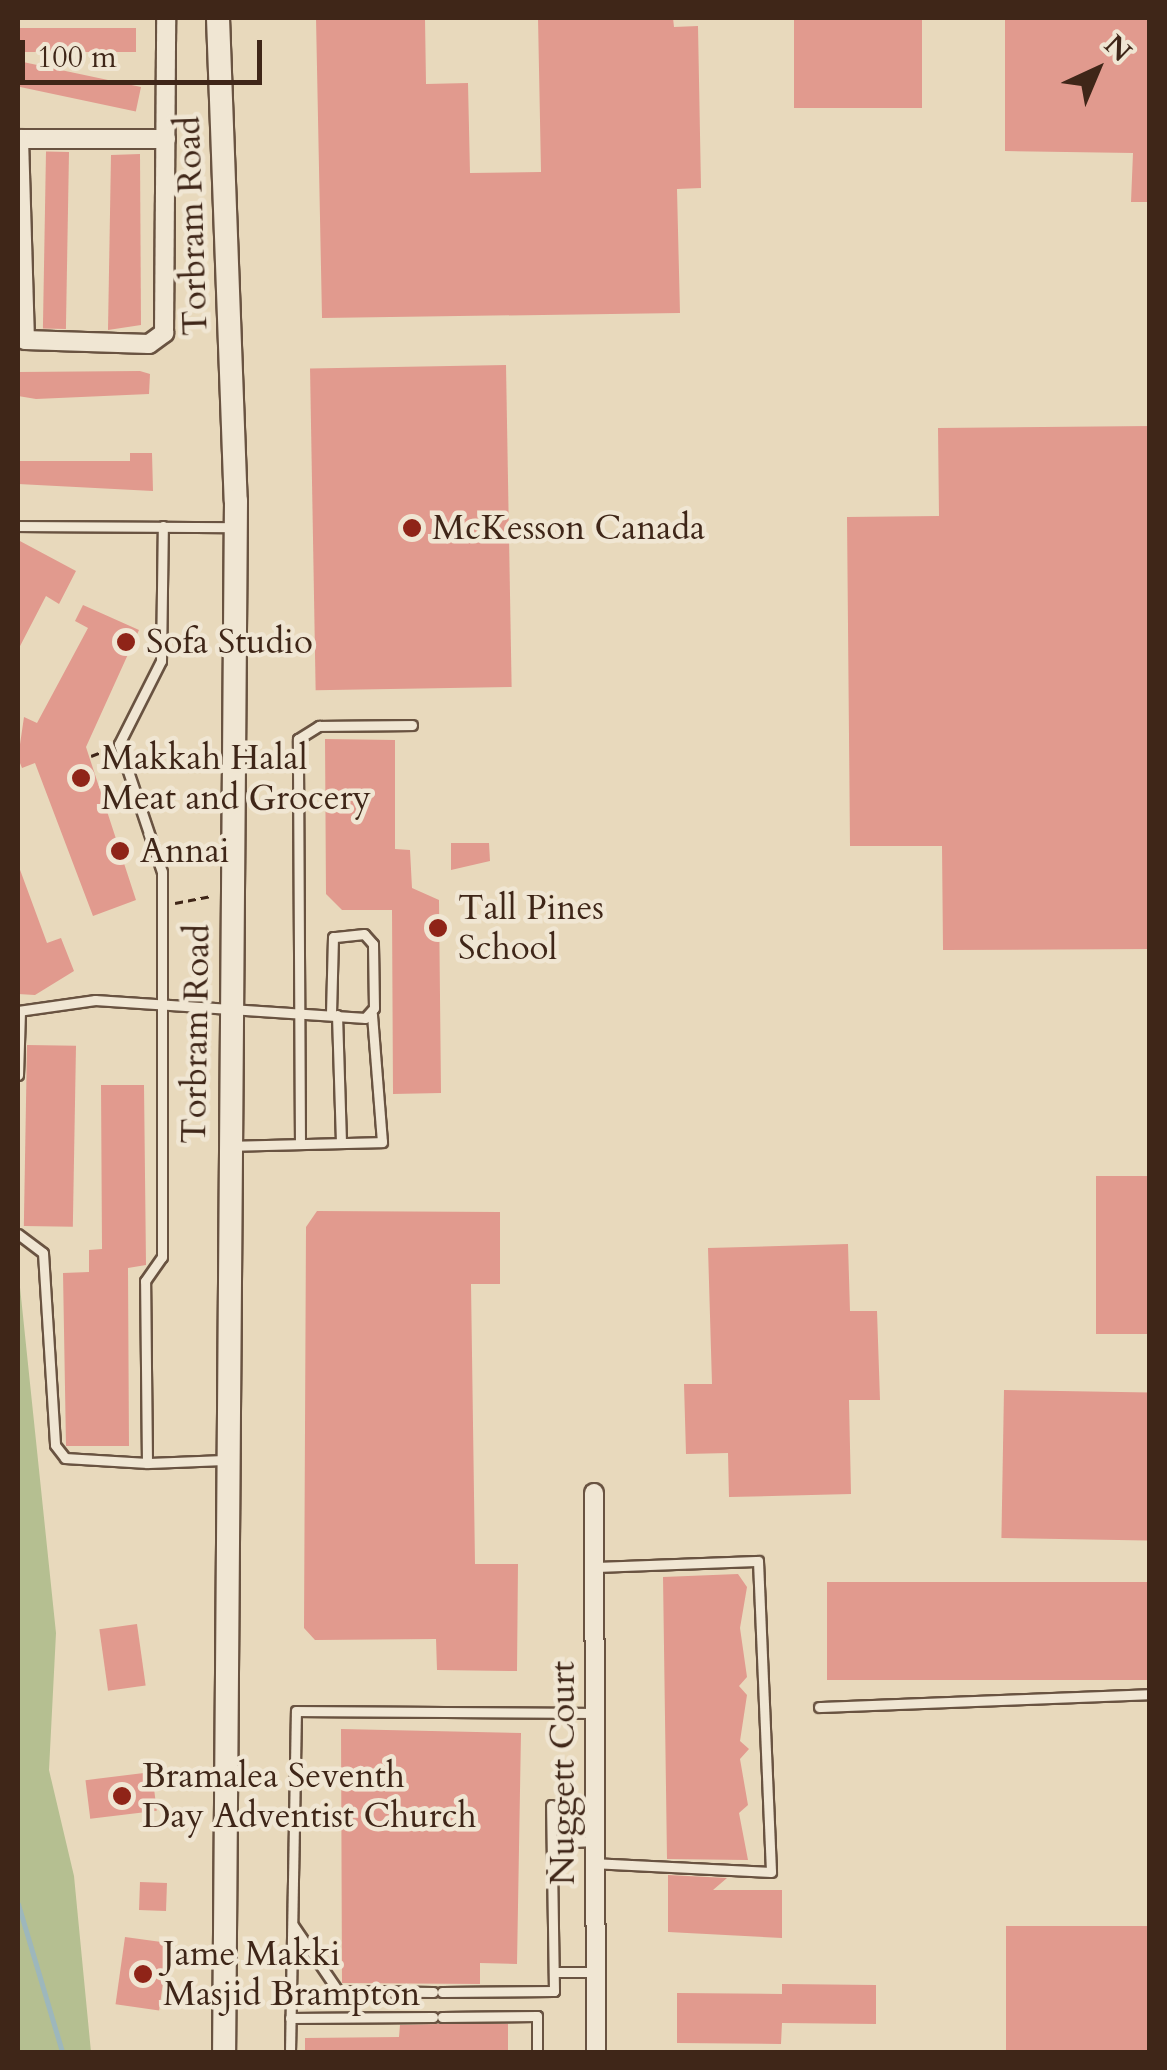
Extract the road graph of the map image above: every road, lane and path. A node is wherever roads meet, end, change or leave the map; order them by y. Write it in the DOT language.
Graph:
graph roads {
  1 [pos="166,18"];
  2 [pos="218,18"];
  3 [pos="18,139"];
  4 [pos="166,139"];
  5 [pos="18,526"];
  6 [pos="163,526"];
  7 [pos="236,527"];
  8 [pos="412,724"];
  9 [pos="120,746"];
  10 [pos="92,756"];
  11 [pos="232,892"];
  12 [pos="162,904"];
  13 [pos="161,1005"];
  14 [pos="231,1010"];
  15 [pos="298,1010"];
  16 [pos="19,1011"];
  17 [pos="372,1014"];
  18 [pos="334,1015"];
  19 [pos="18,1076"];
  20 [pos="341,1143"];
  21 [pos="300,1144"];
  22 [pos="230,1146"];
  23 [pos="18,1234"];
  24 [pos="226,1460"];
  25 [pos="146,1463"];
  26 [pos="594,1493"];
  27 [pos="594,1567"];
  28 [pos="1150,1694"];
  29 [pos="820,1707"];
  30 [pos="594,1713"];
  31 [pos="551,1805"];
  32 [pos="596,1841"];
  33 [pos="552,1843"];
  34 [pos="596,1863"];
  35 [pos="292,1923"];
  36 [pos="554,1972"];
  37 [pos="596,1972"];
  38 [pos="290,2018"];
  39 [pos="224,2052"];
  40 [pos="290,2052"];
  41 [pos="537,2052"];
  42 [pos="596,2052"];
  1 -- 4 [label="street"];
  2 -- 7 [label="main road, Torbram Road"];
  3 -- 4 [label="street"];
  3 -- 4 [label="street"];
  5 -- 6 [label="lane"];
  6 -- 7 [label="lane"];
  6 -- 9 [label="lane"];
  7 -- 11 [label="main road, Torbram Road"];
  8 -- 15 [label="lane"];
  9 -- 10 [label="path"];
  9 -- 12 [label="lane"];
  11 -- 12 [label="path"];
  11 -- 14 [label="main road, Torbram Road"];
  12 -- 13 [label="lane"];
  13 -- 14 [label="lane"];
  13 -- 16 [label="lane"];
  13 -- 25 [label="lane"];
  14 -- 15 [label="lane"];
  14 -- 22 [label="main road, Torbram Road"];
  15 -- 18 [label="lane"];
  15 -- 21 [label="lane"];
  16 -- 19 [label="lane"];
  17 -- 18 [label="lane"];
  17 -- 18 [label="lane"];
  17 -- 20 [label="lane"];
  18 -- 20 [label="lane"];
  20 -- 21 [label="lane"];
  21 -- 22 [label="lane"];
  22 -- 24 [label="main road, Torbram Road"];
  23 -- 25 [label="lane"];
  24 -- 25 [label="lane"];
  24 -- 39 [label="main road, Torbram Road"];
  26 -- 27 [label="street, Nuggett Court"];
  27 -- 30 [label="street, Nuggett Court"];
  27 -- 34 [label="lane"];
  28 -- 29 [label="lane"];
  30 -- 32 [label="street, Nuggett Court"];
  30 -- 35 [label="lane"];
  31 -- 33 [label="lane"];
  32 -- 33 [label="lane"];
  32 -- 34 [label="street, Nuggett Court"];
  33 -- 36 [label="lane"];
  34 -- 37 [label="street, Nuggett Court"];
  35 -- 36 [label="lane"];
  35 -- 38 [label="lane"];
  36 -- 37 [label="lane"];
  37 -- 42 [label="street, Nuggett Court"];
  38 -- 40 [label="lane"];
  38 -- 41 [label="lane"];
}
